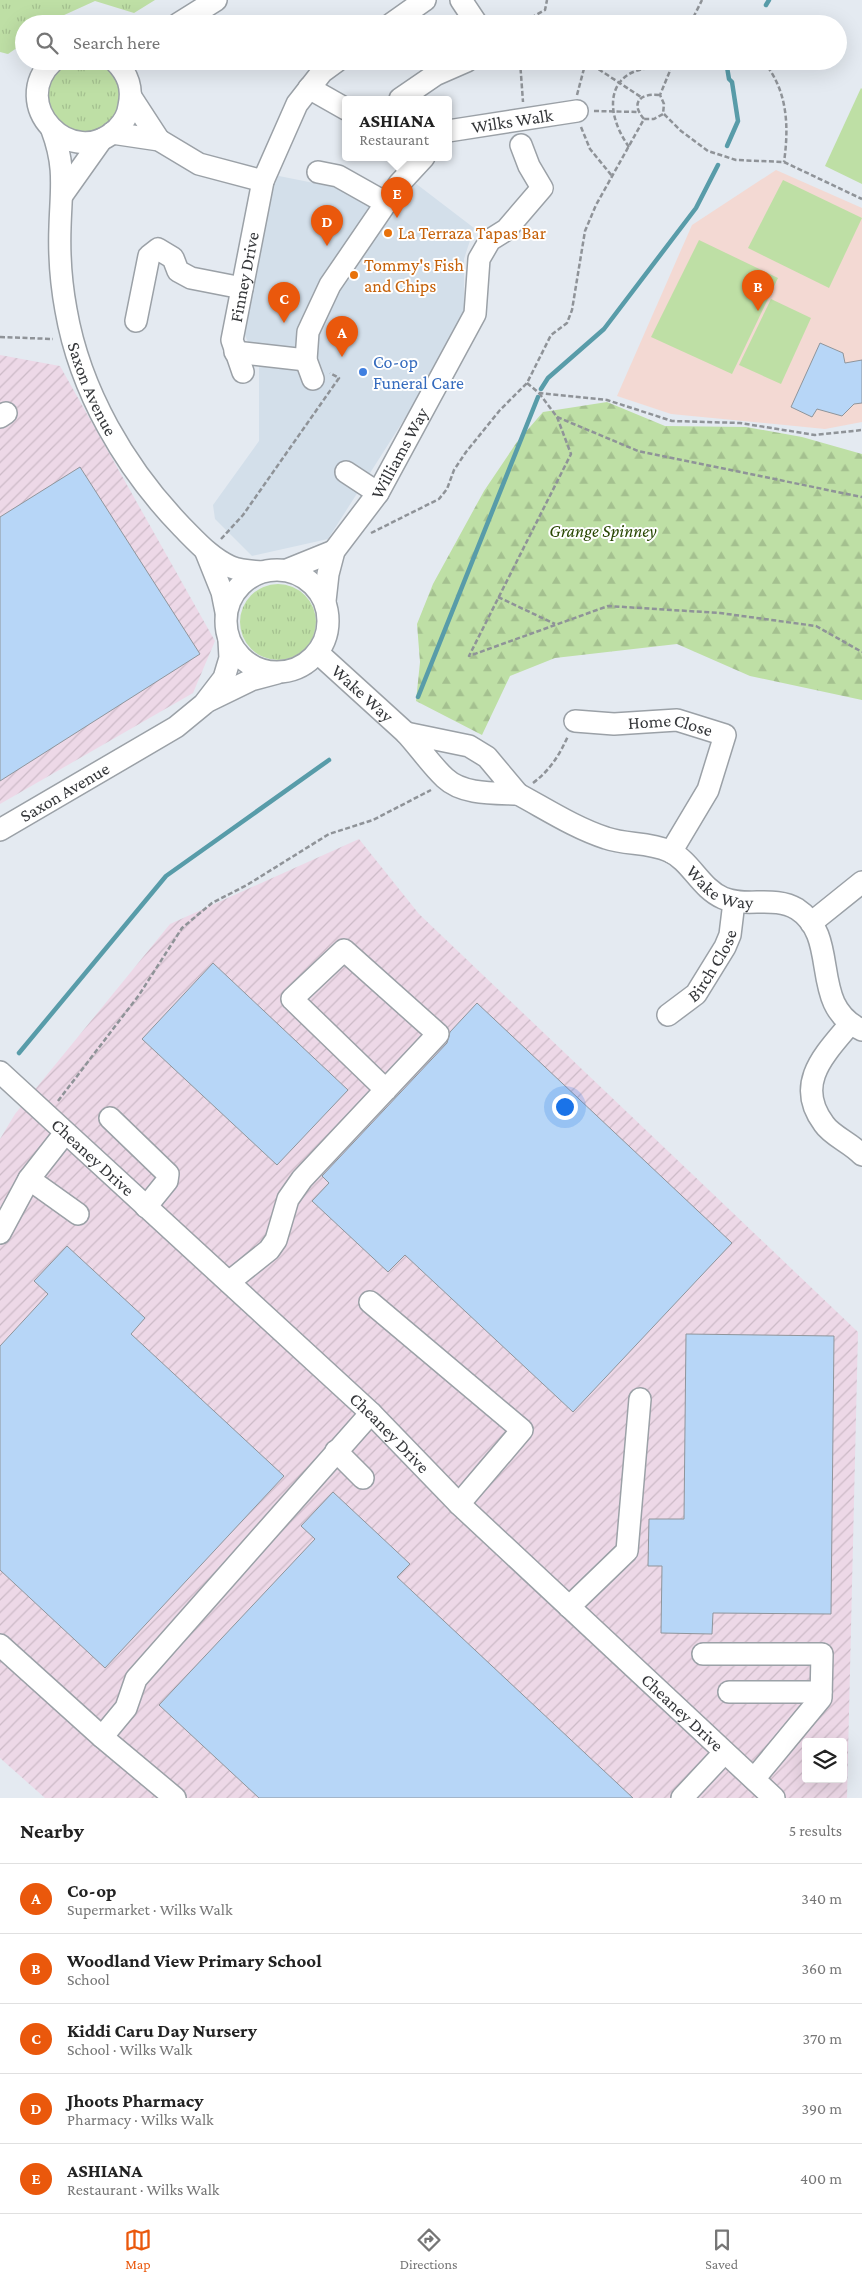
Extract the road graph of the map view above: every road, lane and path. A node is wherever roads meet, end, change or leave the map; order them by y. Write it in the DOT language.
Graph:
graph roads {
  1 [pos="216,0"];
  2 [pos="425,0"];
  3 [pos="461,0"];
  4 [pos="547,0"];
  5 [pos="702,0"];
  6 [pos="192,15"];
  7 [pos="404,15"];
  8 [pos="471,15"];
  9 [pos="536,15"];
  10 [pos="694,15"];
  11 [pos="46,70"];
  12 [pos="123,70"];
  13 [pos="137,70"];
  14 [pos="325,70"];
  15 [pos="446,70"];
  16 [pos="521,70"];
  17 [pos="600,70"];
  18 [pos="635,70"];
  19 [pos="670,70"];
  20 [pos="771,70"];
  21 [pos="618,82"];
  22 [pos="309,88"];
  23 [pos="131,92"];
  24 [pos="660,95"];
  25 [pos="404,96"];
  26 [pos="641,97"];
  27 [pos="342,107"];
  28 [pos="577,111"];
  29 [pos="614,111"];
  30 [pos="638,112"];
  31 [pos="663,114"];
  32 [pos="524,118"];
  33 [pos="644,119"];
  34 [pos="52,130"];
  35 [pos="452,130"];
  36 [pos="107,136"];
  37 [pos="159,140"];
  38 [pos="521,145"];
  39 [pos="629,146"];
  40 [pos="420,161"];
  41 [pos="784,162"];
  42 [pos="318,172"];
  43 [pos="263,182"];
  44 [pos="63,194"];
  45 [pos="862,199"];
  46 [pos="386,203"];
  47 [pos="242,288"];
  48 [pos="136,321"];
  49 [pos="0,338"];
  50 [pos="73,339"];
  51 [pos="235,352"];
  52 [pos="310,370"];
  53 [pos="242,372"];
  54 [pos="527,383"];
  55 [pos="539,393"];
  56 [pos="557,417"];
  57 [pos="862,430"];
  58 [pos="346,472"];
  59 [pos="378,493"];
  60 [pos="862,497"];
  61 [pos="368,534"];
  62 [pos="211,548"];
  63 [pos="334,551"];
  64 [pos="287,570"];
  65 [pos="261,572"];
  66 [pos="498,597"];
  67 [pos="326,601"];
  68 [pos="226,612"];
  69 [pos="555,624"];
  70 [pos="230,640"];
  71 [pos="862,652"];
  72 [pos="318,653"];
  73 [pos="277,673"];
  74 [pos="204,704"];
  75 [pos="575,721"];
  76 [pos="406,733"];
  77 [pos="446,779"];
  78 [pos="518,794"];
  79 [pos="0,830"];
  80 [pos="671,852"];
  81 [pos="862,882"];
  82 [pos="734,902"];
  83 [pos="811,923"];
  84 [pos="668,1015"];
  85 [pos="856,1027"];
  86 [pos="0,1072"];
  87 [pos="386,1090"];
  88 [pos="46,1116"];
  89 [pos="110,1118"];
  90 [pos="66,1133"];
  91 [pos="862,1155"];
  92 [pos="29,1180"];
  93 [pos="146,1207"];
  94 [pos="78,1214"];
  95 [pos="0,1233"];
  96 [pos="228,1282"];
  97 [pos="370,1302"];
  98 [pos="640,1399"];
  99 [pos="371,1413"];
  100 [pos="336,1451"];
  101 [pos="363,1478"];
  102 [pos="459,1504"];
  103 [pos="569,1607"];
  104 [pos="0,1645"];
  105 [pos="703,1654"];
  106 [pos="729,1692"];
  107 [pos="821,1692"];
  108 [pos="102,1737"];
  109 [pos="724,1753"];
  110 [pos="754,1779"];
  111 [pos="175,1798"];
  112 [pos="682,1798"];
  113 [pos="774,1798"];
  1 -- 6 [label="street"];
  2 -- 7 [label="street"];
  3 -- 8 [label="street"];
  4 -- 9 [label="path"];
  5 -- 10 [label="path"];
  11 -- 34 [label="street, Saxon Avenue"];
  12 -- 23 [label="street"];
  13 -- 23 [label="street"];
  14 -- 22 [label="street, Finney Drive"];
  15 -- 25 [label="street"];
  16 -- 32 [label="path"];
  17 -- 21 [label="path"];
  18 -- 21 [label="path"];
  19 -- 24 [label="path"];
  20 -- 41 [label="path"];
  21 -- 26 [label="path"];
  21 -- 29 [label="path"];
  22 -- 27 [label="street"];
  22 -- 43 [label="street, Finney Drive"];
  23 -- 36 [label="street"];
  23 -- 37 [label="street"];
  24 -- 26 [label="path"];
  24 -- 31 [label="path"];
  26 -- 30 [label="path"];
  28 -- 29 [label="path"];
  28 -- 32 [label="street, Wilks Walk"];
  29 -- 30 [label="path"];
  29 -- 39 [label="path"];
  30 -- 33 [label="path"];
  31 -- 33 [label="path"];
  31 -- 41 [label="path"];
  32 -- 35 [label="street, Wilks Walk"];
  33 -- 39 [label="path"];
  34 -- 36 [label="street"];
  34 -- 44 [label="street, Saxon Avenue"];
  36 -- 37 [label="street"];
  36 -- 44 [label="street"];
  37 -- 43 [label="street"];
  38 -- 59 [label="street, Williams Way"];
  39 -- 54 [label="path"];
  40 -- 46 [label="street"];
  41 -- 45 [label="path"];
  42 -- 46 [label="street"];
  43 -- 47 [label="street, Finney Drive"];
  44 -- 50 [label="street, Saxon Avenue"];
  46 -- 52 [label="street"];
  47 -- 48 [label="street"];
  47 -- 51 [label="street, Finney Drive"];
  49 -- 50 [label="path"];
  50 -- 62 [label="street, Saxon Avenue"];
  51 -- 52 [label="street"];
  51 -- 53 [label="street, Finney Drive"];
  52 -- 62 [label="path"];
  54 -- 55 [label="path"];
  54 -- 61 [label="path"];
  55 -- 56 [label="path"];
  55 -- 57 [label="path"];
  56 -- 60 [label="path"];
  56 -- 66 [label="path"];
  58 -- 59 [label="street"];
  59 -- 63 [label="street, Williams Way"];
  62 -- 65 [label="street, Saxon Avenue"];
  62 -- 68 [label="street, Saxon Avenue"];
  63 -- 64 [label="street"];
  63 -- 67 [label="street, Williams Way"];
  64 -- 65 [label="street"];
  64 -- 67 [label="street"];
  65 -- 68 [label="street"];
  66 -- 69 [label="path"];
  66 -- 69 [label="path"];
  67 -- 72 [label="street"];
  68 -- 70 [label="street"];
  69 -- 71 [label="path"];
  70 -- 73 [label="street"];
  70 -- 74 [label="street, Saxon Avenue"];
  72 -- 73 [label="street"];
  72 -- 76 [label="street, Wake Way"];
  73 -- 74 [label="street, Saxon Avenue"];
  74 -- 79 [label="street, Saxon Avenue"];
  75 -- 78 [label="path"];
  75 -- 80 [label="street, Home Close"];
  76 -- 77 [label="street, Wake Way"];
  76 -- 78 [label="street, Wake Way"];
  77 -- 78 [label="street, Wake Way"];
  77 -- 88 [label="path"];
  78 -- 80 [label="street, Wake Way"];
  80 -- 82 [label="street, Wake Way"];
  81 -- 83 [label="street"];
  82 -- 83 [label="street, Wake Way"];
  82 -- 84 [label="street, Birch Close"];
  83 -- 85 [label="street, Wake Way"];
  85 -- 91 [label="street"];
  86 -- 88 [label="street, Cheaney Drive"];
  87 -- 87 [label="street"];
  87 -- 96 [label="street"];
  88 -- 90 [label="street, Cheaney Drive"];
  89 -- 93 [label="street"];
  90 -- 92 [label="street"];
  90 -- 93 [label="street, Cheaney Drive"];
  92 -- 94 [label="street"];
  92 -- 95 [label="street"];
  93 -- 96 [label="street, Cheaney Drive"];
  96 -- 99 [label="street, Cheaney Drive"];
  97 -- 102 [label="street"];
  98 -- 103 [label="street"];
  99 -- 100 [label="street"];
  99 -- 102 [label="street, Cheaney Drive"];
  100 -- 101 [label="street"];
  100 -- 108 [label="street"];
  102 -- 103 [label="street, Cheaney Drive"];
  103 -- 109 [label="street, Cheaney Drive"];
  104 -- 108 [label="street"];
  105 -- 107 [label="street"];
  106 -- 107 [label="street"];
  107 -- 110 [label="street"];
  108 -- 111 [label="street"];
  109 -- 110 [label="street, Cheaney Drive"];
  109 -- 112 [label="street"];
  110 -- 113 [label="street, Cheaney Drive"];
}
